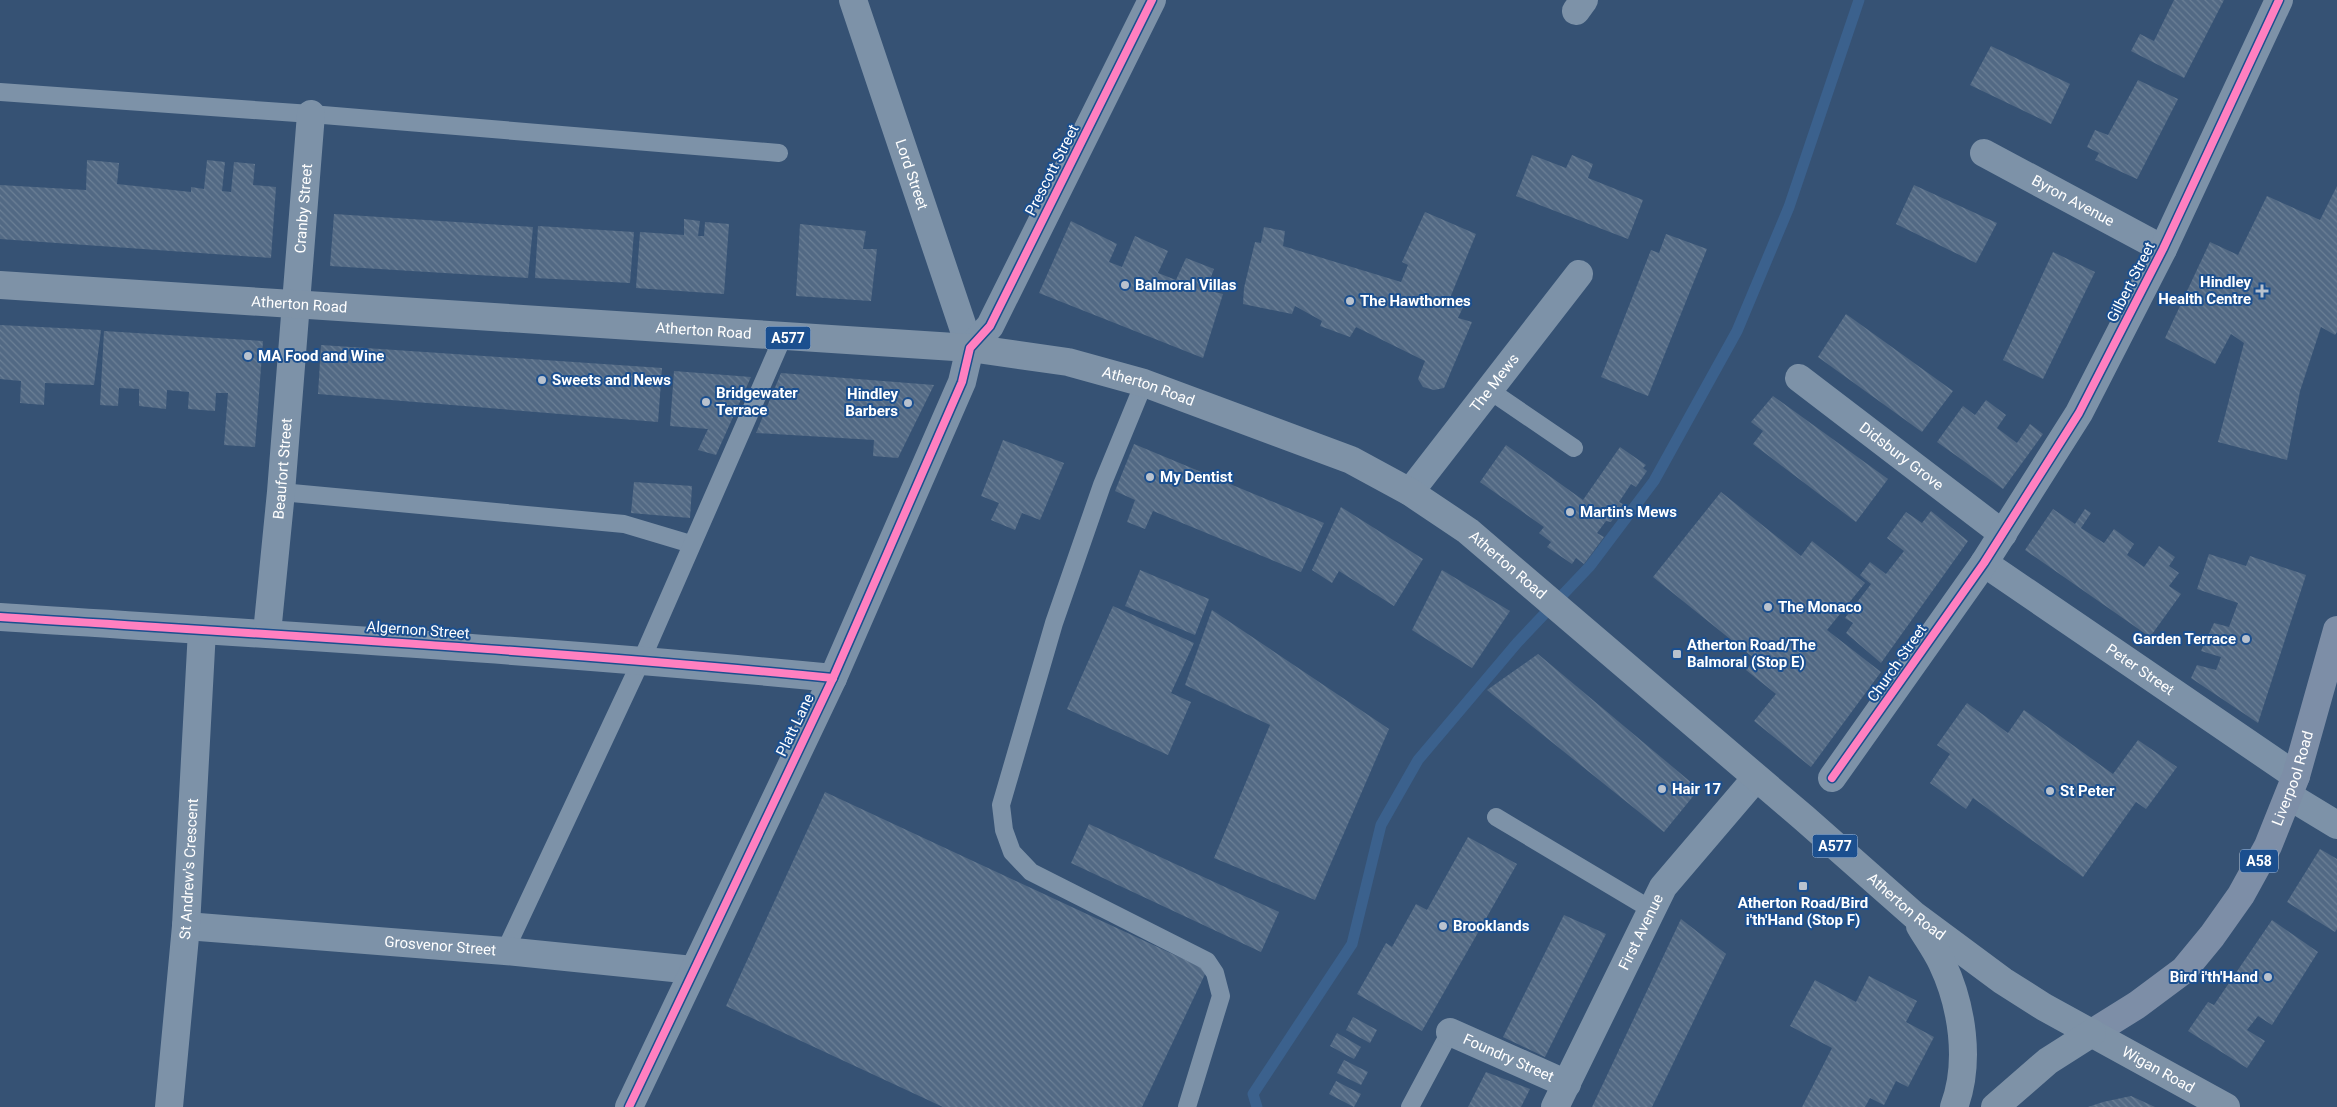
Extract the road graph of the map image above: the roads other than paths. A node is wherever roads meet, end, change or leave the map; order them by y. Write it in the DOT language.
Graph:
graph roads {
  1 [pos="853,0"];
  2 [pos="1152,0"];
  3 [pos="2279,0"];
  4 [pos="0,92"];
  5 [pos="311,114"];
  6 [pos="780,153"];
  7 [pos="1984,153"];
  8 [pos="2163,249"];
  9 [pos="1579,274"];
  10 [pos="0,285"];
  11 [pos="296,304"];
  12 [pos="782,337"];
  13 [pos="970,348"];
  14 [pos="1799,378"];
  15 [pos="1144,383"];
  16 [pos="1489,390"];
  17 [pos="1574,448"];
  18 [pos="281,492"];
  19 [pos="1410,492"];
  20 [pos="2003,534"];
  21 [pos="691,544"];
  22 [pos="1984,563"];
  23 [pos="0,618"];
  24 [pos="202,630"];
  25 [pos="2337,630"];
  26 [pos="268,633"];
  27 [pos="642,659"];
  28 [pos="833,678"];
  29 [pos="1756,778"];
  30 [pos="1832,778"];
  31 [pos="2293,786"];
  32 [pos="1496,817"];
  33 [pos="2337,825"];
  34 [pos="1652,910"];
  35 [pos="1914,915"];
  36 [pos="186,926"];
  37 [pos="505,951"];
  38 [pos="693,970"];
  39 [pos="1450,1032"];
  40 [pos="2092,1033"];
  41 [pos="1561,1095"];
  42 [pos="169,1107"];
  43 [pos="629,1107"];
  44 [pos="1187,1107"];
  45 [pos="1410,1107"];
  46 [pos="1954,1107"];
  47 [pos="1995,1107"];
  48 [pos="2226,1107"];
  1 -- 13 [label="street, Lord Street"];
  2 -- 13 [label="street, Prescott Street"];
  3 -- 8 [label="street, Gilbert Street"];
  4 -- 5 [label="lane"];
  5 -- 6 [label="lane"];
  5 -- 11 [label="street, Cranby Street"];
  7 -- 8 [label="street, Byron Avenue"];
  8 -- 20 [label="street, Gilbert Street"];
  9 -- 16 [label="street, The Mews"];
  10 -- 11 [label="highway, Atherton Road / A577"];
  11 -- 12 [label="highway, Atherton Road / A577"];
  11 -- 18 [label="street, Beaufort Street"];
  12 -- 13 [label="highway, Atherton Road / A577"];
  12 -- 21 [label="lane"];
  13 -- 15 [label="highway, Atherton Road / A577"];
  13 -- 28 [label="street, Platt Lane"];
  14 -- 20 [label="street, Didsbury Grove"];
  15 -- 19 [label="highway, Atherton Road / A577"];
  15 -- 44 [label="lane"];
  16 -- 17 [label="lane"];
  16 -- 19 [label="street, The Mews"];
  18 -- 21 [label="lane"];
  18 -- 26 [label="street, Beaufort Street"];
  19 -- 29 [label="highway, Atherton Road / A577"];
  20 -- 22 [label="street, Gilbert Street"];
  21 -- 27 [label="lane"];
  22 -- 30 [label="street, Church Street"];
  22 -- 31 [label="street, Peter Street"];
  23 -- 24 [label="street, Algernon Street"];
  24 -- 26 [label="street, Algernon Street"];
  24 -- 36 [label="street, St Andrew's Crescent"];
  25 -- 31 [label="main road, Liverpool Road / A58"];
  26 -- 27 [label="street, Algernon Street"];
  27 -- 28 [label="street, Algernon Street"];
  27 -- 37 [label="lane"];
  28 -- 38 [label="street, Platt Lane"];
  29 -- 34 [label="street, First Avenue"];
  29 -- 35 [label="highway, Atherton Road / A577"];
  31 -- 33 [label="street, Peter Street"];
  31 -- 40 [label="main road, Liverpool Road / A58"];
  32 -- 34 [label="lane"];
  34 -- 41 [label="street, First Avenue"];
  35 -- 40 [label="highway, Atherton Road / A577"];
  35 -- 46 [label="highway"];
  36 -- 37 [label="street, Grosvenor Street"];
  36 -- 42 [label="street, St Andrew's Crescent"];
  37 -- 38 [label="street, Grosvenor Street"];
  38 -- 43 [label="street, Platt Lane"];
  39 -- 41 [label="street, Foundry Street"];
  39 -- 45 [label="lane"];
  40 -- 47 [label="highway, A58"];
  40 -- 48 [label="highway, Wigan Road / A577"];
}
